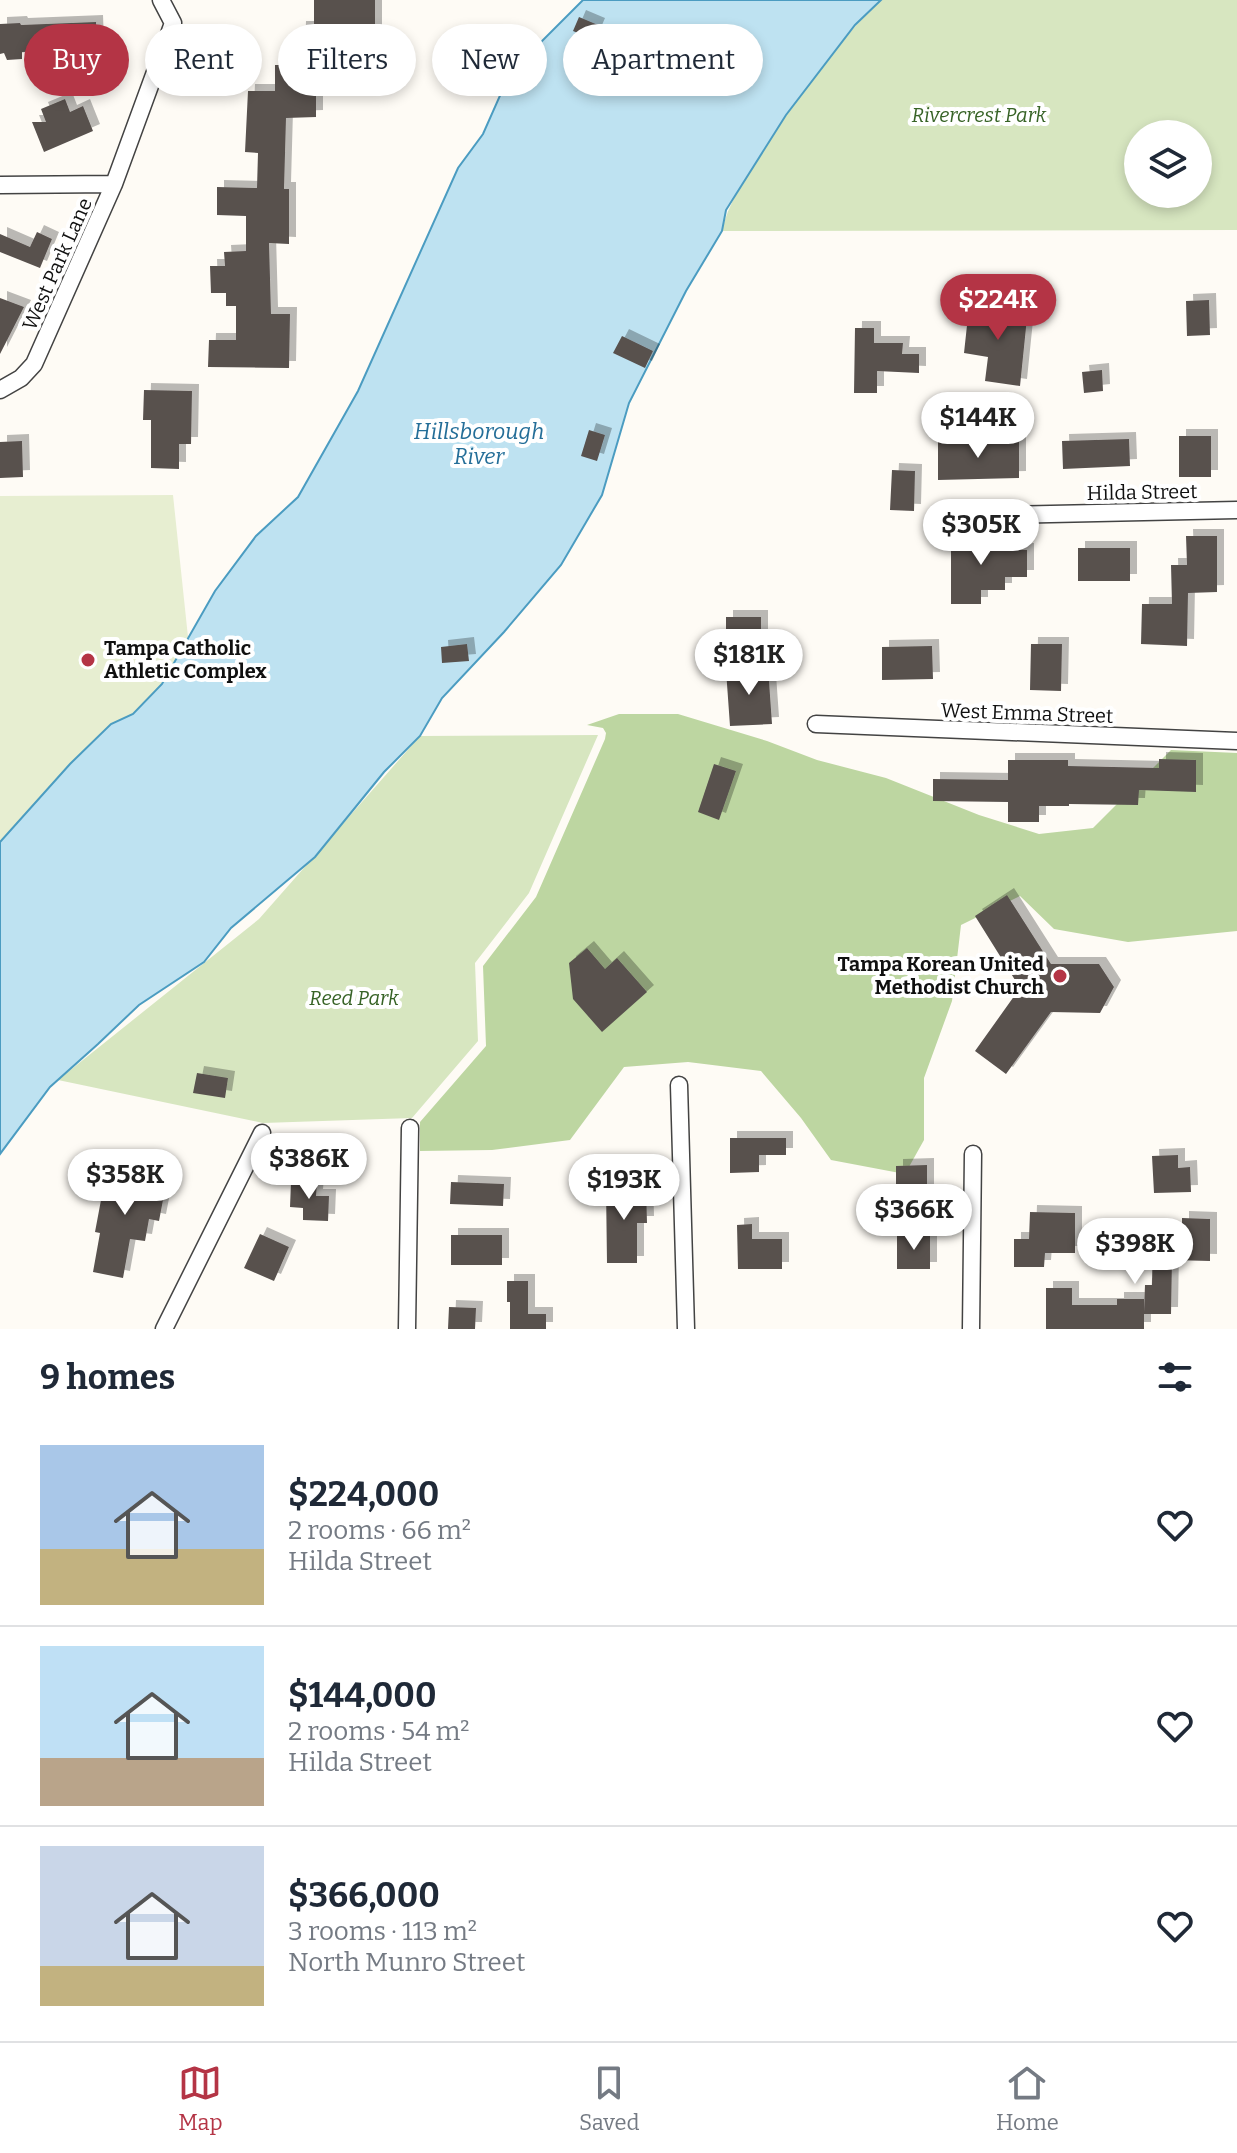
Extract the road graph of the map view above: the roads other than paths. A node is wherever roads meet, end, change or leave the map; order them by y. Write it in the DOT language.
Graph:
graph roads {
  1 [pos="161,0"];
  2 [pos="114,184"];
  3 [pos="0,185"];
  4 [pos="0,390"];
  5 [pos="1237,510"];
  6 [pos="953,516"];
  7 [pos="816,724"];
  8 [pos="1237,741"];
  9 [pos="679,1085"];
  10 [pos="410,1128"];
  11 [pos="262,1133"];
  12 [pos="973,1154"];
  13 [pos="164,1329"];
  14 [pos="407,1329"];
  15 [pos="686,1329"];
  16 [pos="971,1329"];
  1 -- 2 [label="street, West Park Lane"];
  2 -- 3 [label="street"];
  2 -- 4 [label="street, West Park Lane"];
  5 -- 6 [label="street, Hilda Street"];
  7 -- 8 [label="street, West Emma Street"];
  9 -- 15 [label="street"];
  10 -- 14 [label="street"];
  11 -- 13 [label="street"];
  12 -- 16 [label="street"];
}
